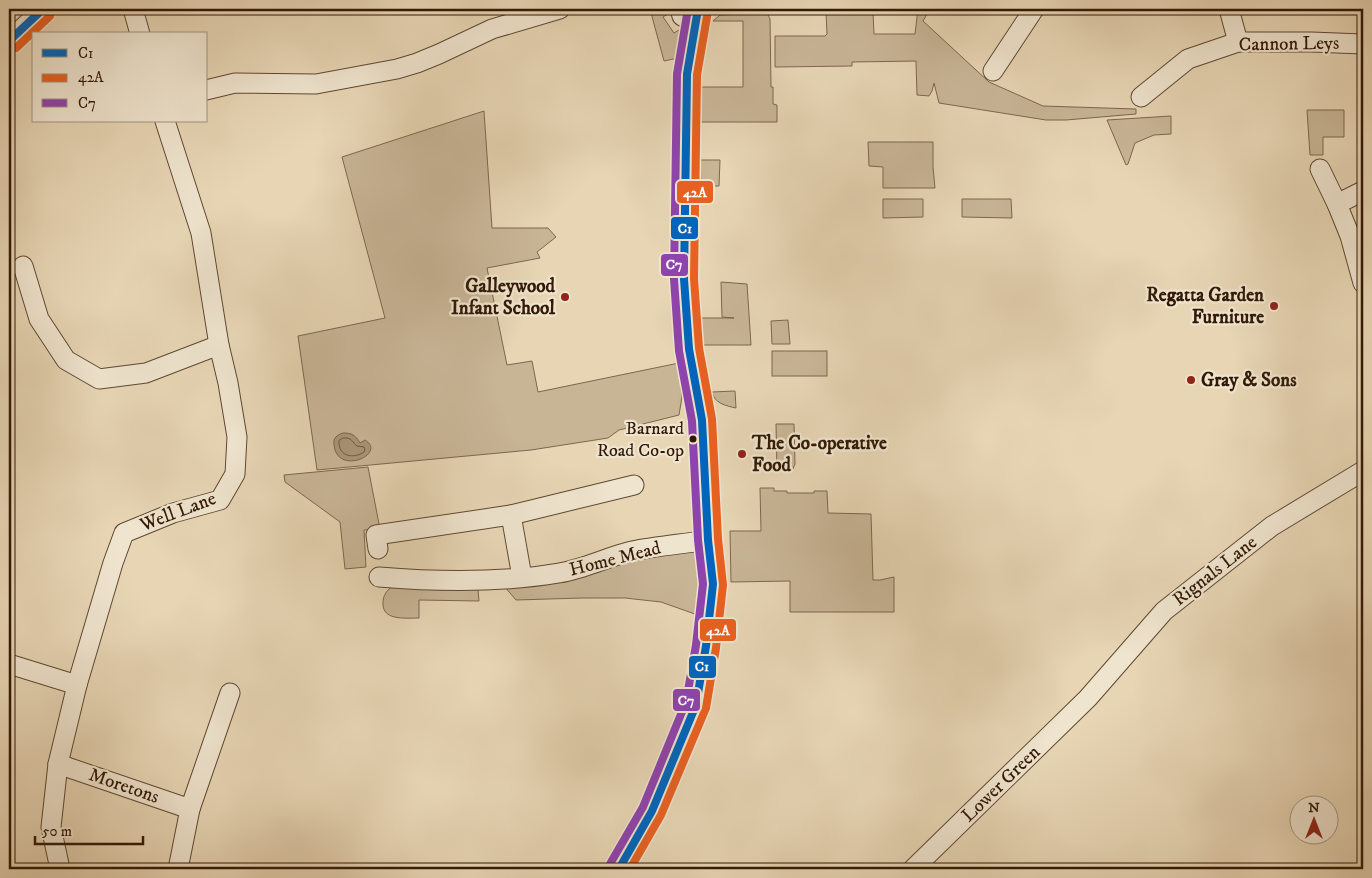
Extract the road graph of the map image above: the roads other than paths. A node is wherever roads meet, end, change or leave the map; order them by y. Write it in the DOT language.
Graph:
graph roads {
  1 [pos="43,9"];
  2 [pos="133,9"];
  3 [pos="560,9"];
  4 [pos="680,9"];
  5 [pos="1034,9"];
  6 [pos="1229,9"];
  7 [pos="697,16"];
  8 [pos="139,32"];
  9 [pos="9,41"];
  10 [pos="1238,42"];
  11 [pos="1363,44"];
  12 [pos="993,71"];
  13 [pos="208,90"];
  14 [pos="1141,97"];
  15 [pos="165,122"];
  16 [pos="1320,169"];
  17 [pos="1363,191"];
  18 [pos="1337,204"];
  19 [pos="22,266"];
  20 [pos="1363,283"];
  21 [pos="219,345"];
  22 [pos="1363,471"];
  23 [pos="634,485"];
  24 [pos="511,515"];
  25 [pos="708,540"];
  26 [pos="378,549"];
  27 [pos="379,577"];
  28 [pos="522,577"];
  29 [pos="9,664"];
  30 [pos="77,685"];
  31 [pos="230,693"];
  32 [pos="1088,698"];
  33 [pos="58,764"];
  34 [pos="190,809"];
  35 [pos="60,869"];
  36 [pos="178,869"];
  37 [pos="619,869"];
  38 [pos="913,869"];
  1 -- 9 [label="street"];
  2 -- 8 [label="street"];
  3 -- 13 [label="street"];
  4 -- 7 [label="street"];
  5 -- 12 [label="street"];
  6 -- 10 [label="street"];
  7 -- 25 [label="street"];
  10 -- 11 [label="street, Cannon Leys"];
  10 -- 14 [label="street, Cannon Leys"];
  15 -- 21 [label="street, Well Lane"];
  16 -- 18 [label="street"];
  17 -- 18 [label="street"];
  18 -- 20 [label="street"];
  19 -- 21 [label="street"];
  21 -- 30 [label="street, Well Lane"];
  22 -- 32 [label="street, Rignals Lane"];
  23 -- 24 [label="street"];
  24 -- 26 [label="street"];
  24 -- 28 [label="street"];
  25 -- 28 [label="street, Home Mead"];
  25 -- 37 [label="street"];
  27 -- 28 [label="street, Home Mead"];
  29 -- 30 [label="street"];
  30 -- 33 [label="street, Well Lane"];
  31 -- 34 [label="street"];
  32 -- 38 [label="street, Lower Green"];
  33 -- 34 [label="street, Moretons"];
  33 -- 35 [label="street, Well Lane"];
  34 -- 36 [label="street"];
}
